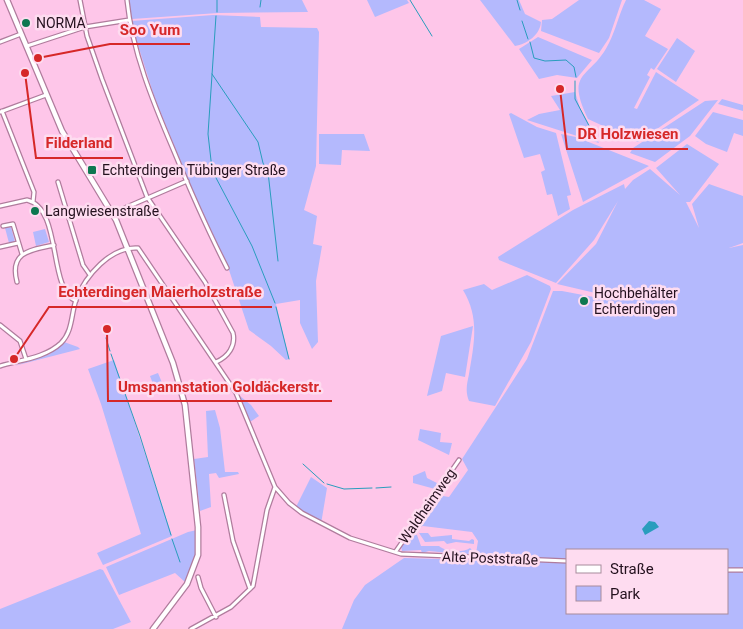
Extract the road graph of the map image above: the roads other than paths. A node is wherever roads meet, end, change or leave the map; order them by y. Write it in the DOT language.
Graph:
graph roads {
  1 [pos="7,0"];
  2 [pos="80,0"];
  3 [pos="127,0"];
  4 [pos="129,20"];
  5 [pos="85,27"];
  6 [pos="22,33"];
  7 [pos="0,42"];
  8 [pos="27,46"];
  9 [pos="46,95"];
  10 [pos="1,111"];
  11 [pos="186,181"];
  12 [pos="58,182"];
  13 [pos="147,197"];
  14 [pos="33,202"];
  15 [pos="0,206"];
  16 [pos="113,213"];
  17 [pos="3,226"];
  18 [pos="18,243"];
  19 [pos="54,245"];
  20 [pos="0,247"];
  21 [pos="128,250"];
  22 [pos="22,254"];
  23 [pos="227,268"];
  24 [pos="90,275"];
  25 [pos="17,282"];
  26 [pos="76,301"];
  27 [pos="0,324"];
  28 [pos="26,359"];
  29 [pos="216,362"];
  30 [pos="0,366"];
  31 [pos="459,460"];
  32 [pos="276,487"];
  33 [pos="224,495"];
  34 [pos="396,551"];
  35 [pos="566,562"];
  36 [pos="728,570"];
  37 [pos="743,570"];
  38 [pos="198,577"];
  39 [pos="250,590"];
  40 [pos="216,617"];
  41 [pos="153,629"];
  42 [pos="191,629"];
  1 -- 6 [label="main road"];
  2 -- 5 [label="street"];
  3 -- 4 [label="street"];
  4 -- 5 [label="street"];
  4 -- 11 [label="street"];
  5 -- 8 [label="street"];
  5 -- 13 [label="street"];
  6 -- 7 [label="street"];
  6 -- 8 [label="main road"];
  8 -- 9 [label="main road"];
  9 -- 10 [label="street"];
  9 -- 16 [label="main road"];
  10 -- 14 [label="street"];
  11 -- 13 [label="street"];
  11 -- 23 [label="street"];
  12 -- 24 [label="street"];
  13 -- 16 [label="street"];
  13 -- 29 [label="street"];
  14 -- 15 [label="street"];
  14 -- 19 [label="street"];
  16 -- 21 [label="main road"];
  17 -- 18 [label="street"];
  18 -- 20 [label="street"];
  18 -- 22 [label="street"];
  19 -- 22 [label="street"];
  19 -- 26 [label="street"];
  21 -- 24 [label="street"];
  21 -- 29 [label="street, Alte Poststraße"];
  21 -- 41 [label="main road"];
  22 -- 25 [label="street"];
  24 -- 26 [label="street"];
  26 -- 28 [label="street"];
  27 -- 28 [label="street"];
  28 -- 30 [label="street"];
  29 -- 32 [label="street, Alte Poststraße"];
  31 -- 34 [label="street, Waldheimweg"];
  32 -- 34 [label="street, Alte Poststraße"];
  32 -- 39 [label="street"];
  33 -- 39 [label="street"];
  34 -- 35 [label="street, Alte Poststraße"];
  36 -- 37 [label="street"];
  38 -- 40 [label="street"];
  39 -- 40 [label="street"];
  40 -- 42 [label="street"];
}
